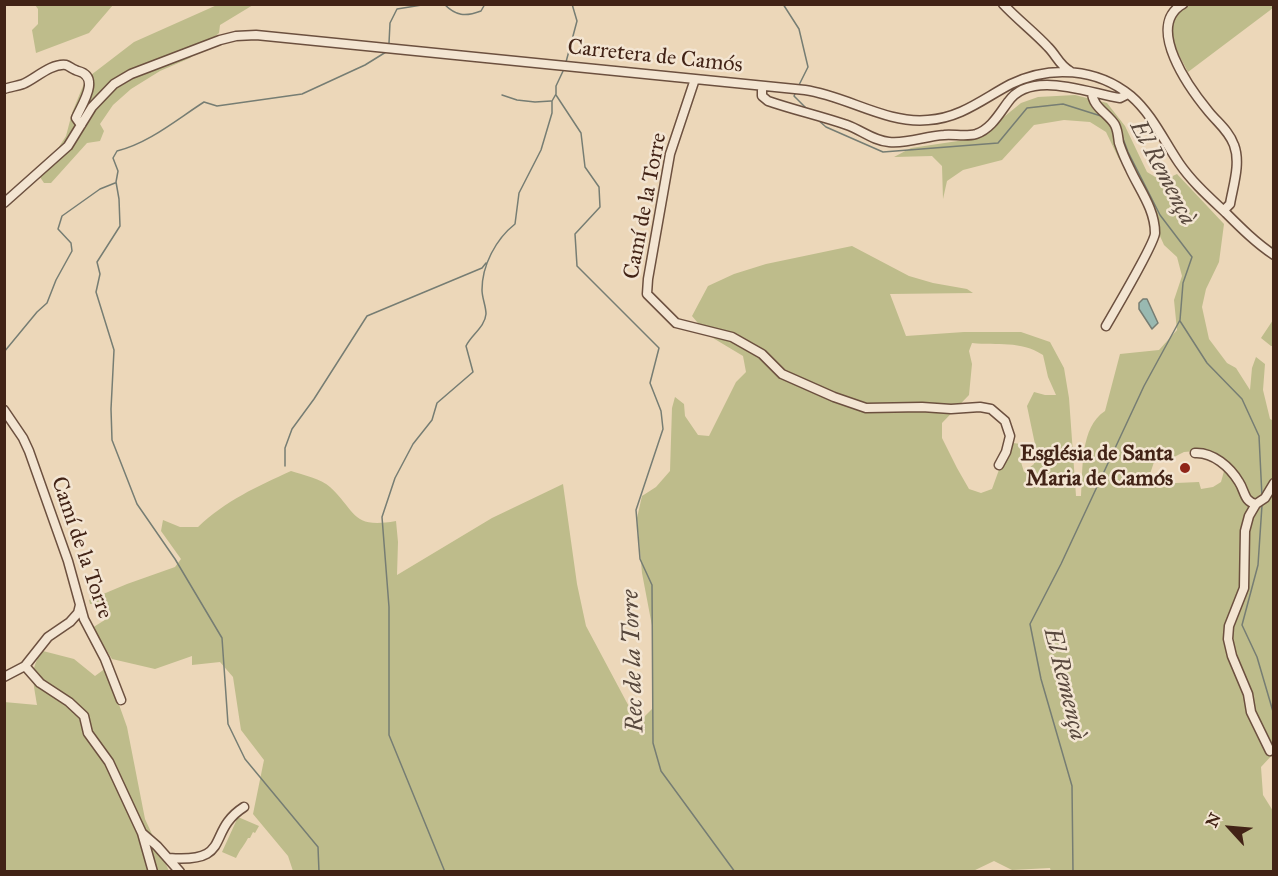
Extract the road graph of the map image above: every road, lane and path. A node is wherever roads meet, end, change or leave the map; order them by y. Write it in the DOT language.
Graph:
graph roads {
  1 [pos="1003,4"];
  2 [pos="1182,4"];
  3 [pos="1055,66"];
  4 [pos="695,79"];
  5 [pos="766,86"];
  6 [pos="1118,87"];
  7 [pos="4,89"];
  8 [pos="1092,92"];
  9 [pos="1128,94"];
  10 [pos="1110,96"];
  11 [pos="81,124"];
  12 [pos="4,203"];
  13 [pos="1224,210"];
  14 [pos="1274,255"];
  15 [pos="1106,326"];
  16 [pos="4,410"];
  17 [pos="1195,453"];
  18 [pos="999,465"];
  19 [pos="1274,483"];
  20 [pos="1256,504"];
  21 [pos="81,604"];
  22 [pos="25,666"];
  23 [pos="4,677"];
  24 [pos="121,700"];
  25 [pos="1270,751"];
  26 [pos="244,807"];
  27 [pos="142,833"];
  28 [pos="169,858"];
  29 [pos="153,872"];
  30 [pos="180,872"];
  1 -- 3 [label="street"];
  2 -- 13 [label="street"];
  3 -- 5 [label="street, Carretera de Camós"];
  3 -- 6 [label="street, Carretera de Camós"];
  4 -- 5 [label="street, Carretera de Camós"];
  4 -- 11 [label="street, Carretera de Camós"];
  4 -- 18 [label="street, Camí de la Torre"];
  5 -- 8 [label="street"];
  6 -- 9 [label="street, Carretera de Camós"];
  6 -- 10 [label="street"];
  7 -- 11 [label="street"];
  8 -- 10 [label="street"];
  8 -- 15 [label="street"];
  9 -- 10 [label="street"];
  9 -- 13 [label="street, Carretera de Camós"];
  11 -- 12 [label="street, Carretera de Camós"];
  13 -- 14 [label="street, Carretera de Camós"];
  16 -- 21 [label="street, Camí de la Torre"];
  17 -- 20 [label="street"];
  19 -- 20 [label="street"];
  20 -- 25 [label="street"];
  21 -- 22 [label="street"];
  21 -- 24 [label="street, Camí de la Torre"];
  22 -- 23 [label="street"];
  22 -- 27 [label="street"];
  26 -- 28 [label="street"];
  27 -- 28 [label="street"];
  27 -- 29 [label="street"];
  28 -- 30 [label="street"];
}
